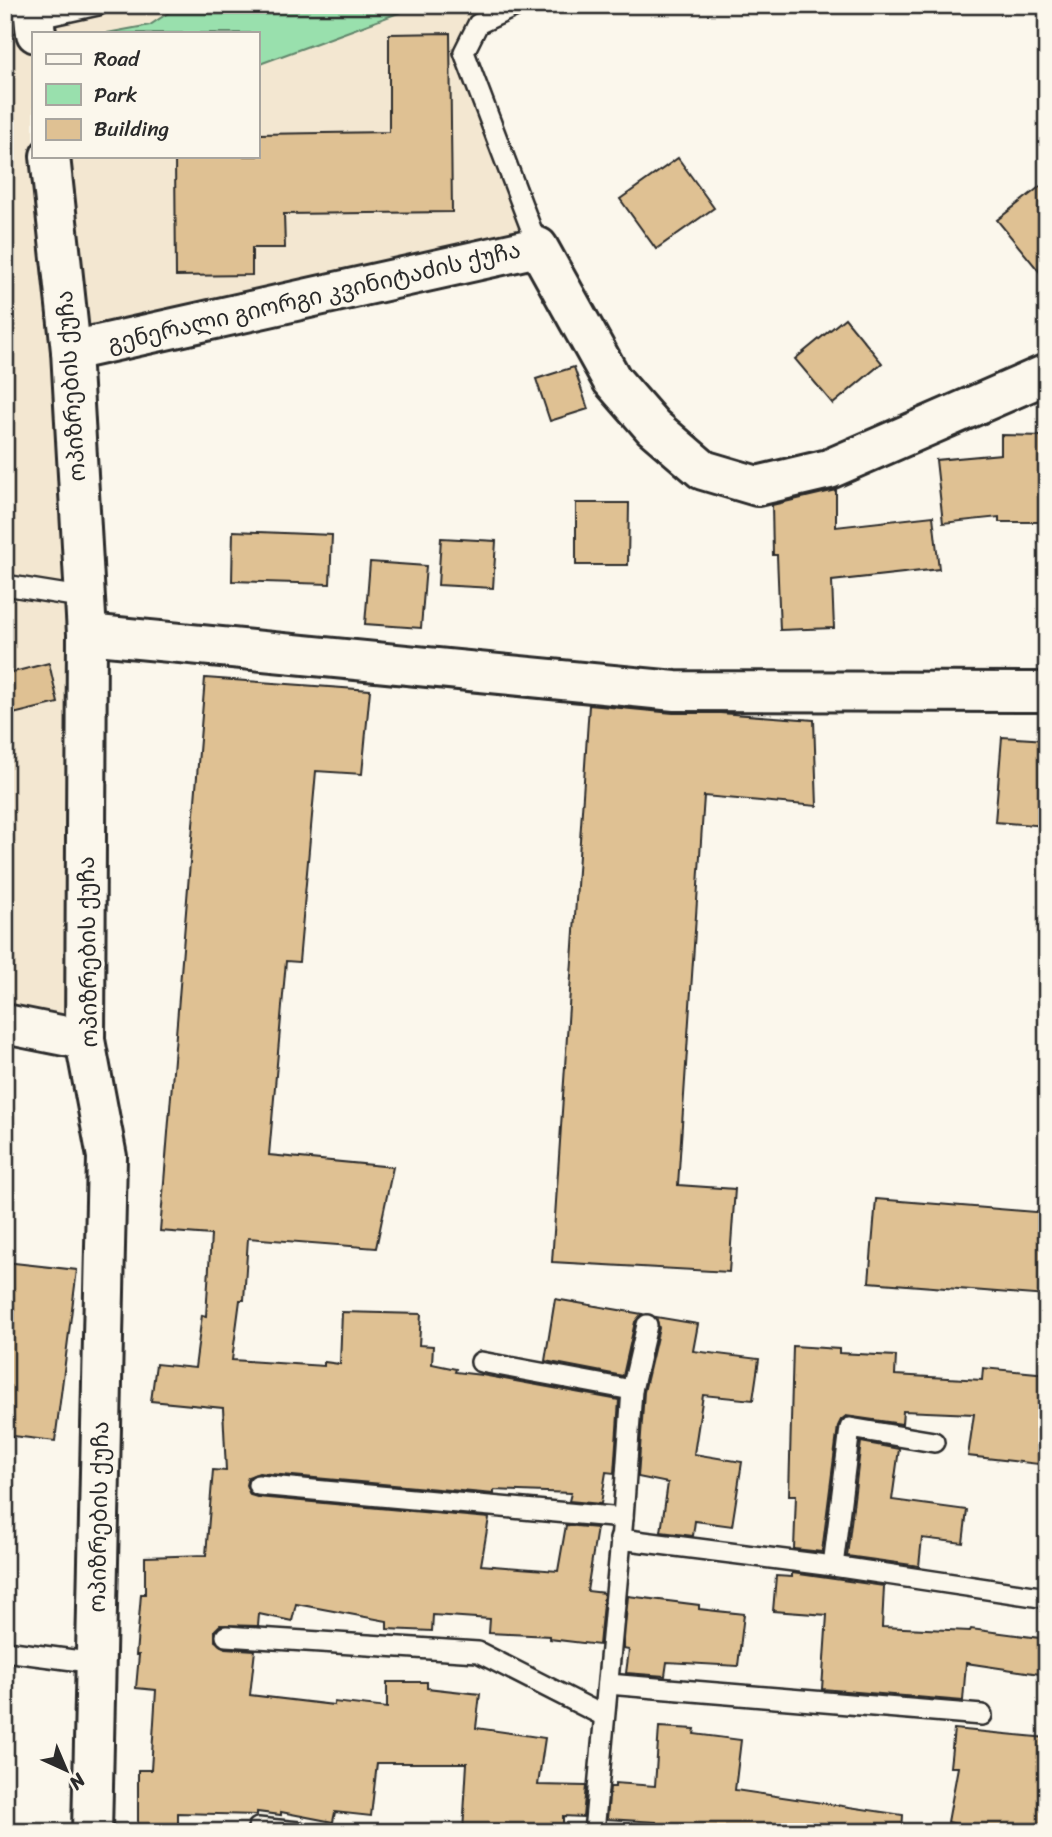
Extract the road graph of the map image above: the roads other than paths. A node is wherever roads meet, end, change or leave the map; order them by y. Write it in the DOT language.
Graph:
graph roads {
  1 [pos="98,5"];
  2 [pos="518,5"];
  3 [pos="34,19"];
  4 [pos="50,158"];
  5 [pos="538,247"];
  6 [pos="71,351"];
  7 [pos="1047,374"];
  8 [pos="5,585"];
  9 [pos="87,616"];
  10 [pos="1047,692"];
  11 [pos="10,1020"];
  12 [pos="85,1040"];
  13 [pos="647,1325"];
  14 [pos="481,1362"];
  15 [pos="632,1391"];
  16 [pos="934,1442"];
  17 [pos="258,1485"];
  18 [pos="623,1518"];
  19 [pos="620,1539"];
  20 [pos="833,1566"];
  21 [pos="1047,1598"];
  22 [pos="226,1636"];
  23 [pos="5,1651"];
  24 [pos="96,1663"];
  25 [pos="608,1684"];
  26 [pos="604,1716"];
  27 [pos="982,1716"];
  28 [pos="258,1828"];
  29 [pos="92,1832"];
  30 [pos="299,1832"];
  31 [pos="594,1832"];
  1 -- 3 [label="lane"];
  2 -- 5 [label="lane"];
  4 -- 6 [label="street, ოპიზრების ქუჩა"];
  5 -- 6 [label="street, გენერალი გიორგი კვინიტაძის ქუჩა"];
  5 -- 7 [label="street, გენერალი გიორგი კვინიტაძის ქუჩა"];
  6 -- 9 [label="street, ოპიზრების ქუჩა"];
  8 -- 9 [label="lane"];
  9 -- 10 [label="street"];
  9 -- 12 [label="street, ოპიზრების ქუჩა"];
  11 -- 12 [label="street"];
  12 -- 24 [label="street, ოპიზრების ქუჩა"];
  13 -- 15 [label="lane"];
  14 -- 15 [label="lane"];
  15 -- 18 [label="lane"];
  16 -- 20 [label="lane"];
  17 -- 18 [label="lane"];
  18 -- 19 [label="lane"];
  19 -- 20 [label="lane"];
  19 -- 25 [label="lane"];
  20 -- 21 [label="lane"];
  22 -- 26 [label="lane"];
  23 -- 24 [label="lane"];
  24 -- 29 [label="street, ოპიზრების ქუჩა"];
  25 -- 26 [label="lane"];
  25 -- 27 [label="lane"];
  26 -- 31 [label="lane"];
  28 -- 30 [label="lane"];
}
